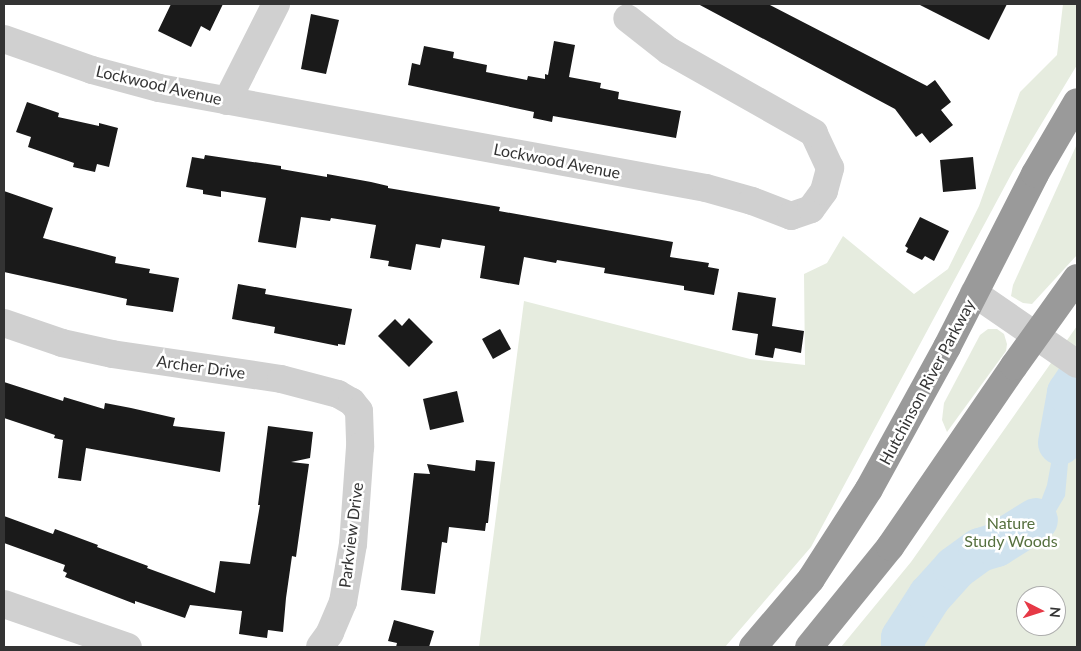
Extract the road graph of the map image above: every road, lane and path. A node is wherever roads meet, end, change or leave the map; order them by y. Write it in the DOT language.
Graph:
graph roads {
  1 [pos="276,4"];
  2 [pos="627,18"];
  3 [pos="4,40"];
  4 [pos="227,102"];
  5 [pos="1077,102"];
  6 [pos="1077,278"];
  7 [pos="974,293"];
  8 [pos="4,323"];
  9 [pos="1057,350"];
  10 [pos="360,446"];
  11 [pos="4,604"];
  12 [pos="128,647"];
  13 [pos="320,647"];
  14 [pos="754,647"];
  15 [pos="809,647"];
  1 -- 4 [label="street"];
  2 -- 4 [label="street, Lockwood Avenue"];
  3 -- 4 [label="street, Lockwood Avenue"];
  5 -- 7 [label="highway, Hutchinson River Parkway"];
  6 -- 9 [label="highway"];
  7 -- 9 [label="street"];
  7 -- 14 [label="highway, Hutchinson River Parkway"];
  8 -- 10 [label="street, Archer Drive"];
  9 -- 15 [label="highway"];
  10 -- 13 [label="street, Parkview Drive"];
  11 -- 12 [label="street"];
}
